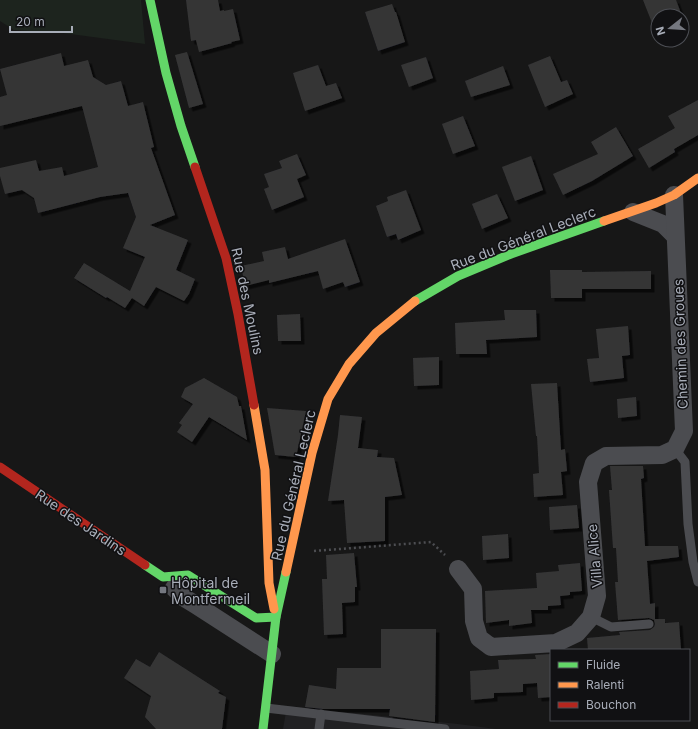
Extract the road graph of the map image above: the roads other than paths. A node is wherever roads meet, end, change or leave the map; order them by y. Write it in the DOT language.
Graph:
graph roads {
  1 [pos="150,0"];
  2 [pos="698,178"];
  3 [pos="674,195"];
  4 [pos="633,212"];
  5 [pos="675,236"];
  6 [pos="675,449"];
  7 [pos="0,467"];
  8 [pos="291,551"];
  9 [pos="269,553"];
  10 [pos="458,569"];
  11 [pos="698,582"];
  12 [pos="169,583"];
  13 [pos="276,617"];
  14 [pos="591,617"];
  15 [pos="649,624"];
  16 [pos="272,654"];
  17 [pos="266,708"];
  18 [pos="321,714"];
  19 [pos="262,729"];
  20 [pos="319,729"];
  21 [pos="445,729"];
  1 -- 9 [label="street, Rue des Moulins"];
  2 -- 3 [label="street, Rue du Général Leclerc"];
  3 -- 4 [label="street, Rue du Général Leclerc"];
  3 -- 5 [label="street, Chemin des Groues"];
  4 -- 5 [label="street"];
  4 -- 8 [label="street, Rue du Général Leclerc"];
  5 -- 6 [label="street, Chemin des Groues"];
  6 -- 11 [label="lane"];
  6 -- 14 [label="street, Villa Alice"];
  7 -- 12 [label="street, Rue des Jardins"];
  8 -- 9 [label="street"];
  8 -- 13 [label="street, Rue du Général Leclerc"];
  9 -- 13 [label="street, Rue des Moulins"];
  10 -- 14 [label="street, Villa Alice"];
  12 -- 13 [label="street"];
  12 -- 16 [label="street, Rue des Jardins"];
  13 -- 16 [label="street, Rue du Général Leclerc"];
  14 -- 15 [label="lane"];
  16 -- 17 [label="street, Rue du Général Leclerc"];
  17 -- 18 [label="lane"];
  17 -- 19 [label="street, Rue du Général Leclerc"];
  18 -- 20 [label="lane"];
  18 -- 21 [label="lane"];
}
